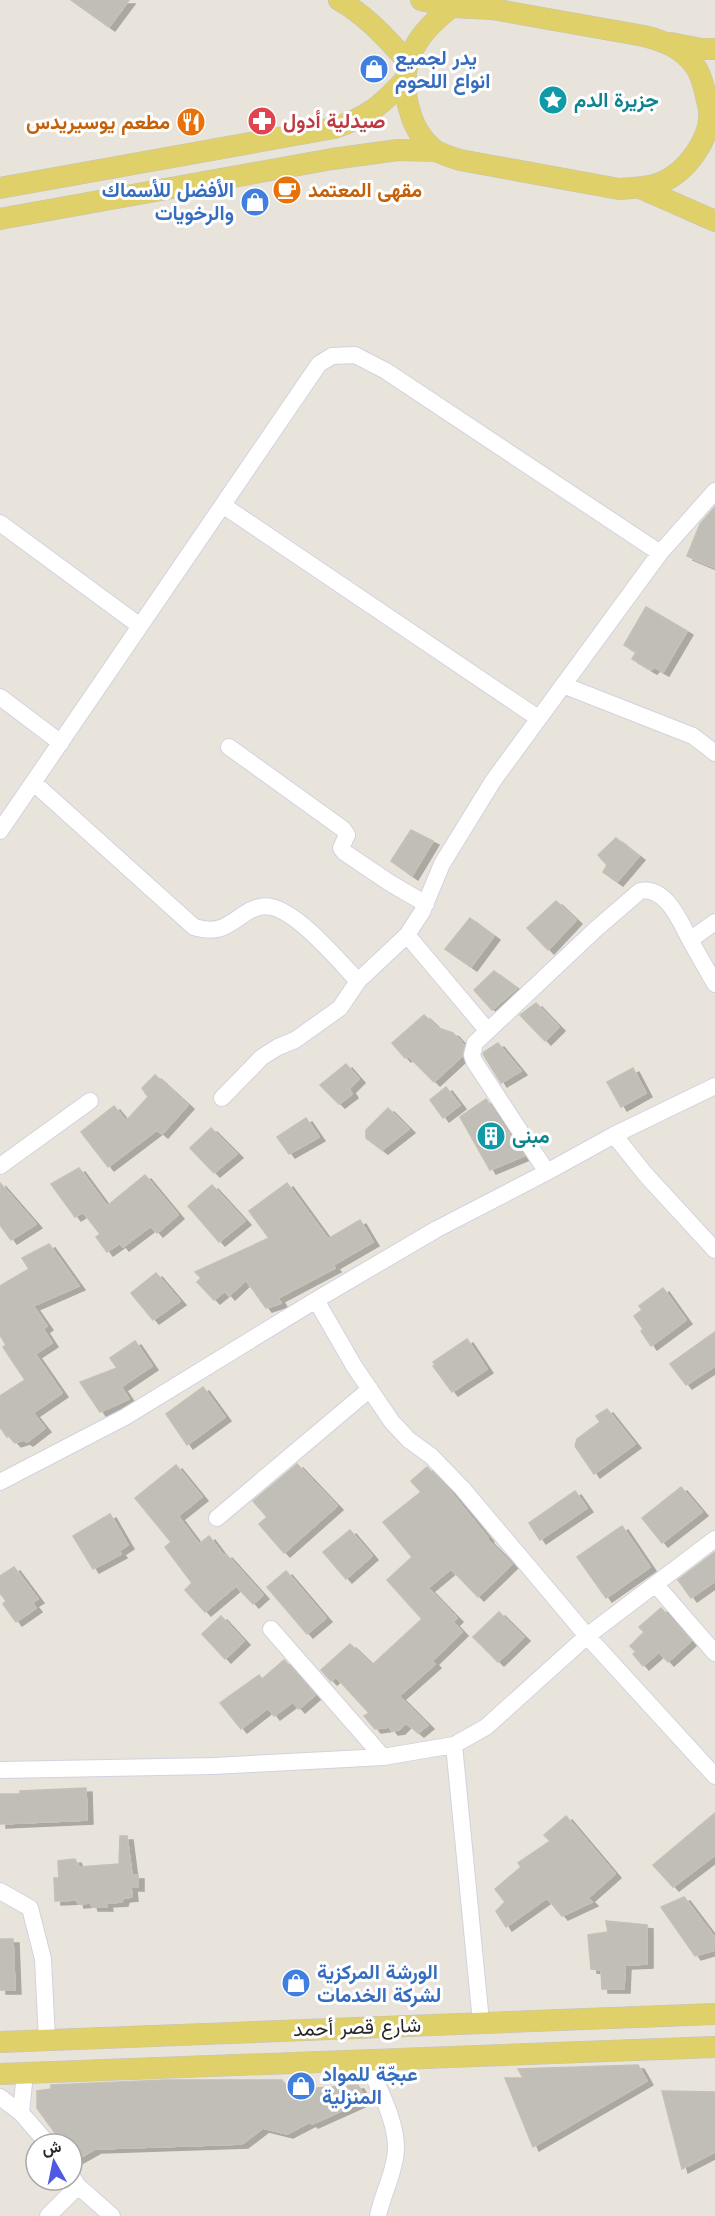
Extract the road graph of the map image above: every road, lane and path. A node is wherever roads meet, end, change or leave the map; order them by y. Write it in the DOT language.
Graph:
graph roads {
  1 [pos="339,0"];
  2 [pos="421,0"];
  3 [pos="478,4"];
  4 [pos="452,7"];
  5 [pos="666,42"];
  6 [pos="715,49"];
  7 [pos="406,72"];
  8 [pos="710,116"];
  9 [pos="436,151"];
  10 [pos="715,154"];
  11 [pos="0,188"];
  12 [pos="640,188"];
  13 [pos="0,219"];
  14 [pos="715,221"];
  15 [pos="715,491"];
  16 [pos="224,506"];
  17 [pos="0,523"];
  18 [pos="660,553"];
  19 [pos="140,626"];
  20 [pos="563,685"];
  21 [pos="0,696"];
  22 [pos="538,718"];
  23 [pos="61,743"];
  24 [pos="230,747"];
  25 [pos="715,753"];
  26 [pos="34,783"];
  27 [pos="0,831"];
  28 [pos="426,904"];
  29 [pos="715,922"];
  30 [pos="407,935"];
  31 [pos="690,940"];
  32 [pos="358,981"];
  33 [pos="715,984"];
  34 [pos="487,1030"];
  35 [pos="715,1086"];
  36 [pos="222,1098"];
  37 [pos="90,1101"];
  38 [pos="614,1135"];
  39 [pos="0,1166"];
  40 [pos="547,1172"];
  41 [pos="715,1250"];
  42 [pos="316,1300"];
  43 [pos="370,1389"];
  44 [pos="1,1478"];
  45 [pos="217,1518"];
  46 [pos="715,1539"];
  47 [pos="656,1585"];
  48 [pos="271,1629"];
  49 [pos="587,1636"];
  50 [pos="715,1653"];
  51 [pos="454,1745"];
  52 [pos="384,1757"];
  53 [pos="0,1770"];
  54 [pos="715,1776"];
  55 [pos="0,1891"];
  56 [pos="715,2014"];
  57 [pos="481,2022"];
  58 [pos="47,2040"];
  59 [pos="0,2042"];
  60 [pos="715,2047"];
  61 [pos="366,2060"];
  62 [pos="25,2073"];
  63 [pos="0,2074"];
  64 [pos="0,2097"];
  65 [pos="21,2113"];
  66 [pos="38,2132"];
  67 [pos="84,2190"];
  68 [pos="67,2192"];
  69 [pos="48,2216"];
  70 [pos="112,2216"];
  71 [pos="378,2216"];
  1 -- 7 [label="main road"];
  2 -- 4 [label="main road"];
  3 -- 4 [label="main road"];
  3 -- 5 [label="main road"];
  4 -- 7 [label="main road"];
  5 -- 6 [label="main road"];
  5 -- 8 [label="main road"];
  7 -- 9 [label="main road"];
  7 -- 11 [label="main road"];
  8 -- 10 [label="main road"];
  8 -- 12 [label="main road"];
  9 -- 12 [label="main road"];
  9 -- 13 [label="main road"];
  12 -- 14 [label="main road"];
  15 -- 18 [label="street"];
  16 -- 18 [label="street"];
  16 -- 19 [label="street"];
  16 -- 22 [label="street"];
  17 -- 19 [label="street"];
  18 -- 20 [label="street"];
  19 -- 23 [label="street"];
  20 -- 22 [label="street"];
  20 -- 25 [label="street"];
  21 -- 23 [label="street"];
  22 -- 28 [label="street"];
  23 -- 26 [label="street"];
  24 -- 28 [label="street"];
  26 -- 27 [label="street"];
  26 -- 32 [label="street"];
  28 -- 30 [label="street"];
  29 -- 31 [label="street"];
  30 -- 32 [label="street"];
  30 -- 34 [label="street"];
  31 -- 33 [label="street"];
  31 -- 34 [label="street"];
  32 -- 36 [label="street"];
  34 -- 40 [label="street"];
  35 -- 38 [label="street"];
  37 -- 39 [label="street"];
  38 -- 40 [label="street"];
  38 -- 41 [label="street"];
  40 -- 42 [label="street"];
  42 -- 43 [label="street"];
  42 -- 44 [label="street"];
  43 -- 45 [label="street"];
  43 -- 49 [label="street"];
  46 -- 47 [label="street"];
  47 -- 49 [label="street"];
  47 -- 50 [label="street"];
  48 -- 52 [label="street"];
  49 -- 51 [label="street"];
  49 -- 54 [label="street"];
  51 -- 52 [label="street"];
  51 -- 57 [label="street"];
  52 -- 53 [label="street"];
  55 -- 58 [label="street"];
  56 -- 57 [label="main road, شارع قصر أحمد"];
  57 -- 58 [label="main road, شارع قصر أحمد"];
  58 -- 59 [label="main road, شارع قصر أحمد"];
  60 -- 61 [label="main road, شارع قصر أحمد"];
  61 -- 62 [label="main road, شارع قصر أحمد"];
  61 -- 71 [label="street"];
  62 -- 63 [label="main road, شارع قصر أحمد"];
  62 -- 65 [label="street"];
  64 -- 65 [label="street"];
  65 -- 66 [label="street"];
  67 -- 70 [label="street"];
  68 -- 69 [label="street"];
}
